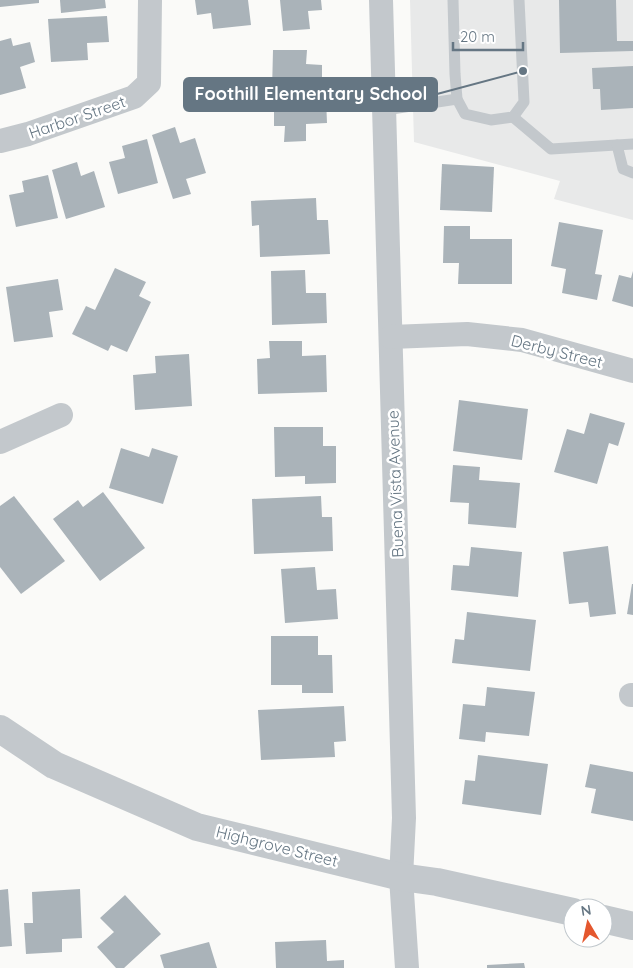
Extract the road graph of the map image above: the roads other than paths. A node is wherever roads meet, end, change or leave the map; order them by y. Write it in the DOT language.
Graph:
graph roads {
  1 [pos="150,0"];
  2 [pos="381,0"];
  3 [pos="453,0"];
  4 [pos="519,0"];
  5 [pos="457,99"];
  6 [pos="385,110"];
  7 [pos="513,117"];
  8 [pos="0,141"];
  9 [pos="633,144"];
  10 [pos="617,145"];
  11 [pos="633,173"];
  12 [pos="391,337"];
  13 [pos="633,371"];
  14 [pos="61,415"];
  15 [pos="0,442"];
  16 [pos="0,729"];
  17 [pos="401,877"];
  18 [pos="563,910"];
  19 [pos="613,921"];
  20 [pos="633,926"];
  21 [pos="407,968"];
  1 -- 8 [label="street, Harbor Street"];
  2 -- 6 [label="street, Buena Vista Avenue"];
  3 -- 5 [label="lane"];
  4 -- 7 [label="lane"];
  5 -- 6 [label="lane"];
  5 -- 7 [label="lane"];
  6 -- 12 [label="street, Buena Vista Avenue"];
  7 -- 10 [label="lane"];
  9 -- 10 [label="lane"];
  10 -- 11 [label="lane"];
  12 -- 13 [label="street, Derby Street"];
  12 -- 17 [label="street, Buena Vista Avenue"];
  14 -- 15 [label="street"];
  16 -- 17 [label="street, Highgrove Street"];
  17 -- 18 [label="street, Highgrove Street"];
  17 -- 21 [label="street, Buena Vista Avenue"];
  19 -- 20 [label="street"];
}
